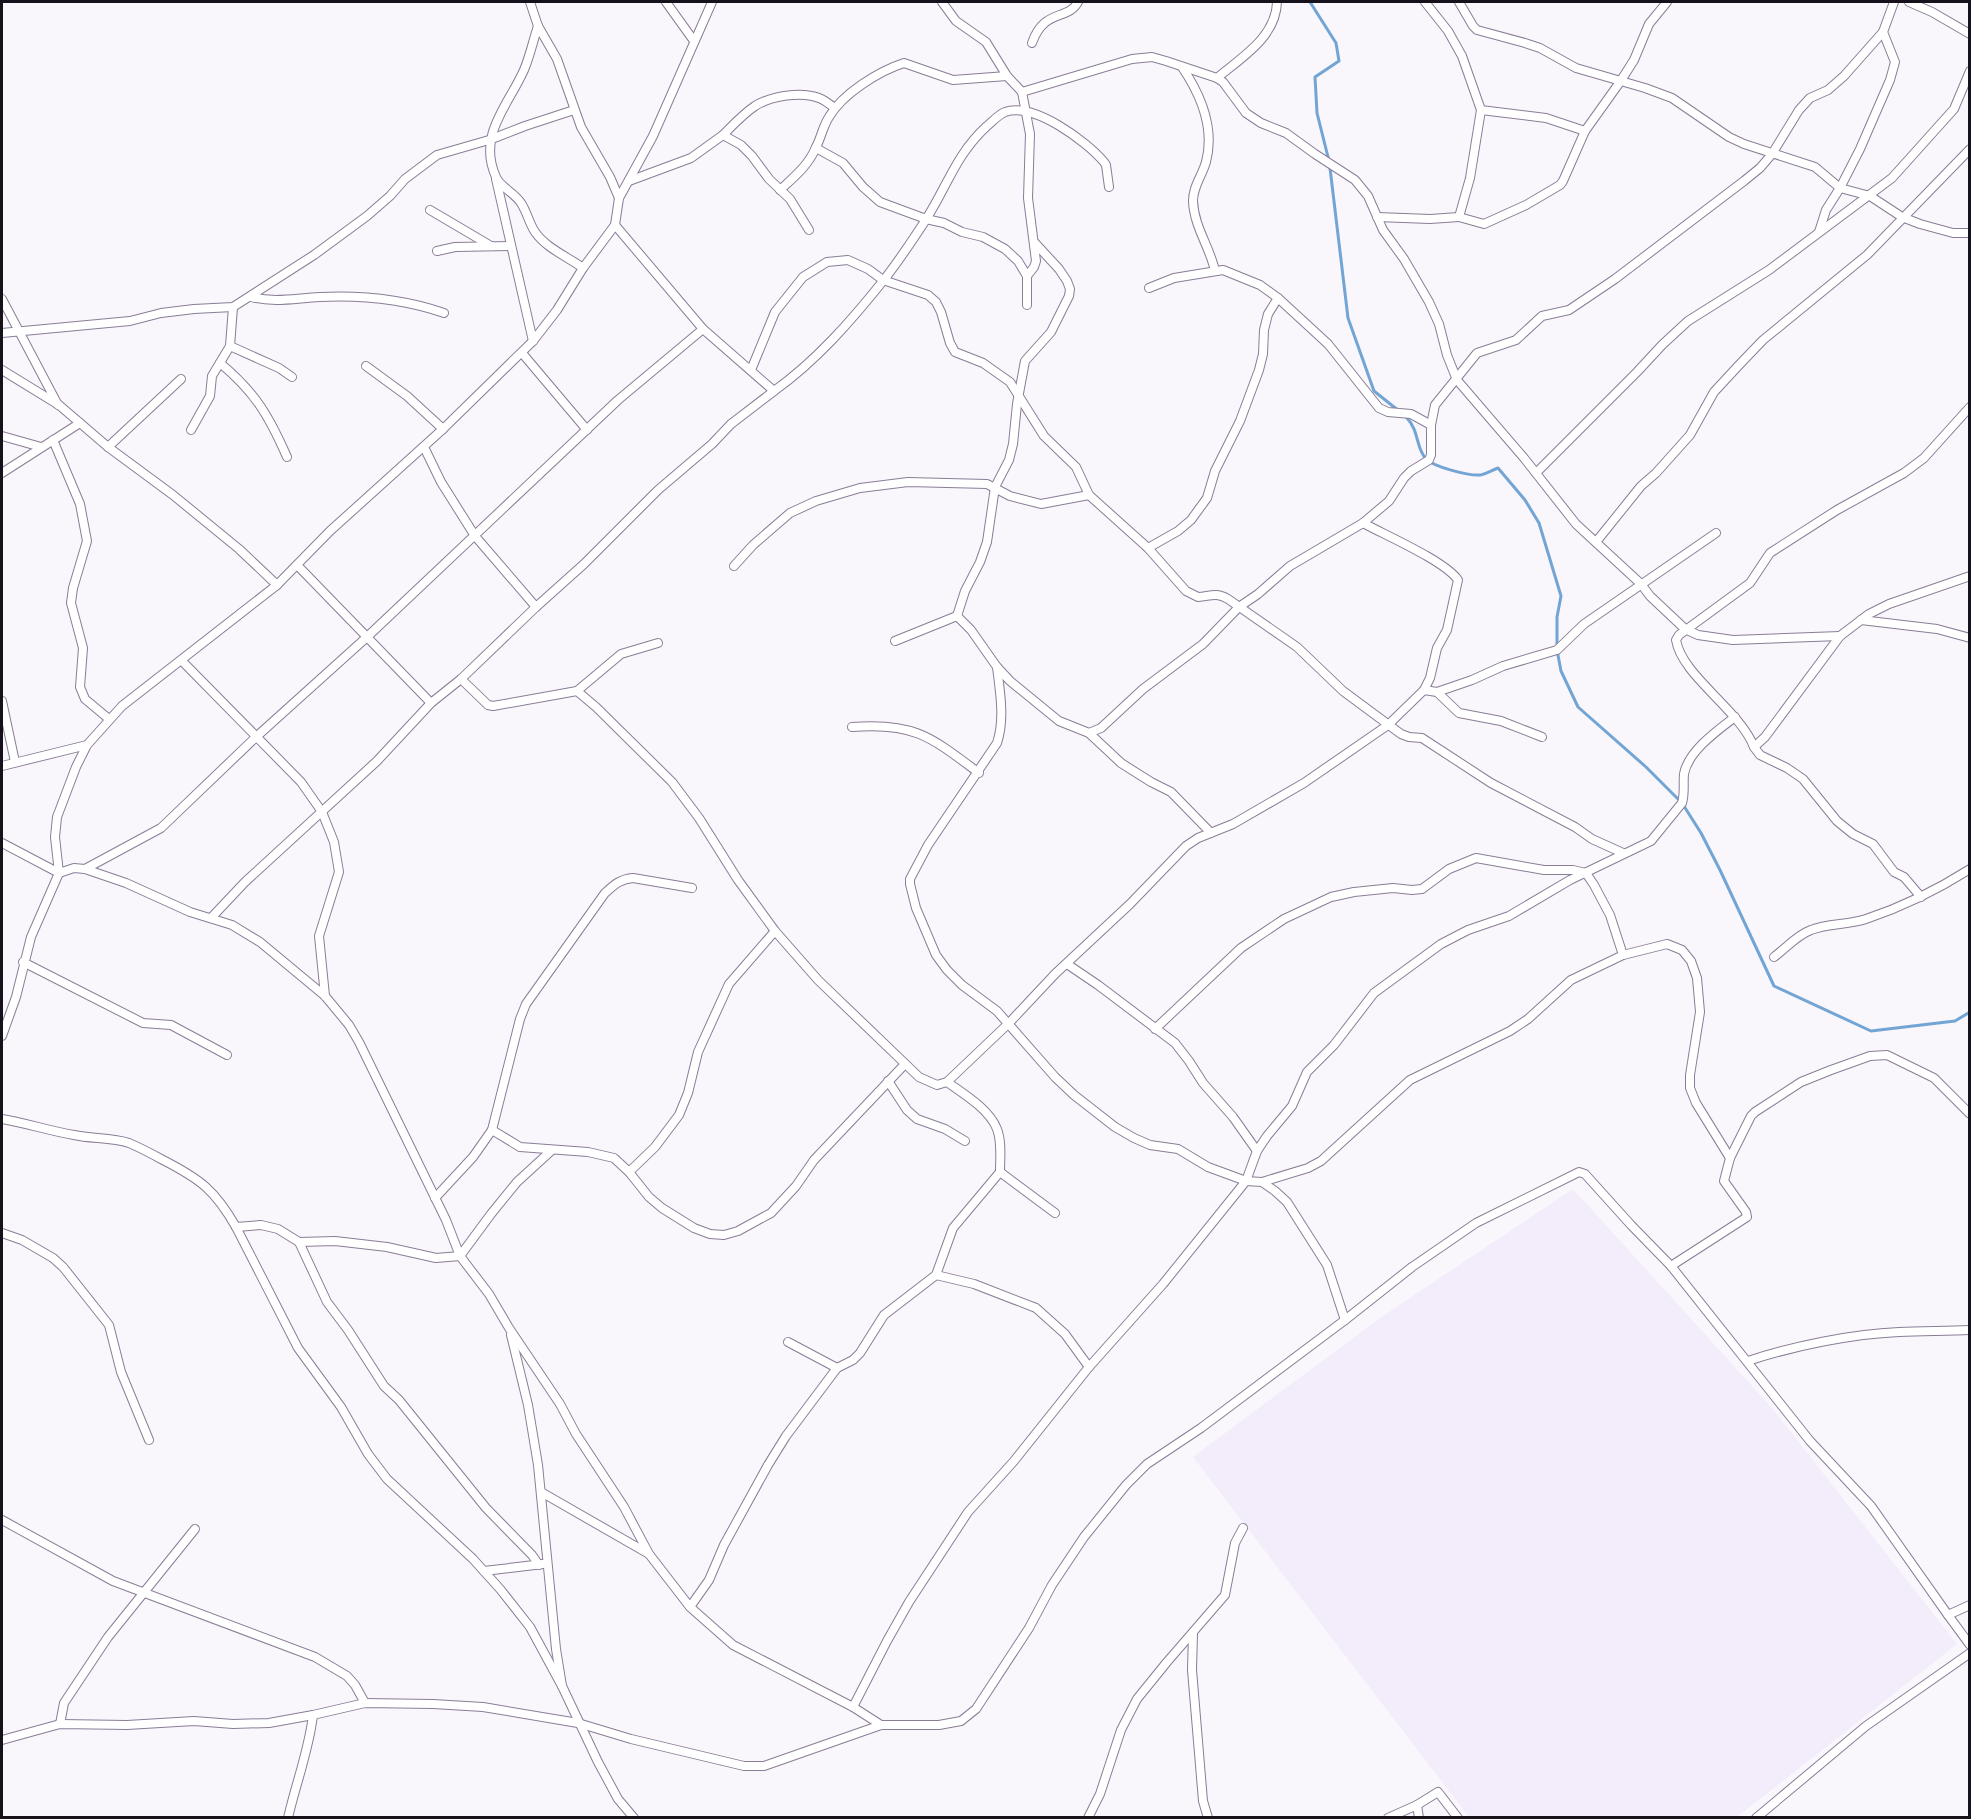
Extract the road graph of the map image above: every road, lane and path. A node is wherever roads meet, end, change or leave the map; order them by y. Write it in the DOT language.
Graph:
graph roads {
  1 [pos="530,2"];
  2 [pos="666,2"];
  3 [pos="712,2"];
  4 [pos="942,2"];
  5 [pos="1078,2"];
  6 [pos="1277,2"];
  7 [pos="1425,2"];
  8 [pos="1459,2"];
  9 [pos="1667,2"];
  10 [pos="1893,2"];
  11 [pos="1909,2"];
  12 [pos="538,26"];
  13 [pos="1883,32"];
  14 [pos="1970,34"];
  15 [pos="694,41"];
  16 [pos="1032,43"];
  17 [pos="1182,68"];
  18 [pos="1970,70"];
  19 [pos="1007,75"];
  20 [pos="1217,78"];
  21 [pos="1620,82"];
  22 [pos="1022,92"];
  23 [pos="835,108"];
  24 [pos="574,110"];
  25 [pos="1481,110"];
  26 [pos="1027,112"];
  27 [pos="1585,131"];
  28 [pos="723,135"];
  29 [pos="489,140"];
  30 [pos="816,148"];
  31 [pos="1970,149"];
  32 [pos="1772,154"];
  33 [pos="1966,159"];
  34 [pos="496,178"];
  35 [pos="629,181"];
  36 [pos="1109,187"];
  37 [pos="1840,188"];
  38 [pos="780,190"];
  39 [pos="1870,196"];
  40 [pos="619,198"];
  41 [pos="430,210"];
  42 [pos="1377,217"];
  43 [pos="1459,217"];
  44 [pos="1902,217"];
  45 [pos="926,219"];
  46 [pos="615,225"];
  47 [pos="809,230"];
  48 [pos="1819,232"];
  49 [pos="1970,233"];
  50 [pos="1035,243"];
  51 [pos="510,246"];
  52 [pos="493,247"];
  53 [pos="437,251"];
  54 [pos="583,268"];
  55 [pos="1215,271"];
  56 [pos="1026,276"];
  57 [pos="883,280"];
  58 [pos="1149,288"];
  59 [pos="251,297"];
  60 [pos="1278,298"];
  61 [pos="2,299"];
  62 [pos="1027,304"];
  63 [pos="233,307"];
  64 [pos="444,313"];
  65 [pos="703,329"];
  66 [pos="18,331"];
  67 [pos="2,333"];
  68 [pos="533,341"];
  69 [pos="230,346"];
  70 [pos="522,353"];
  71 [pos="220,363"];
  72 [pos="366,366"];
  73 [pos="2,370"];
  74 [pos="751,370"];
  75 [pos="292,377"];
  76 [pos="181,379"];
  77 [pos="1457,380"];
  78 [pos="774,391"];
  79 [pos="1018,397"];
  80 [pos="59,405"];
  81 [pos="1970,408"];
  82 [pos="80,423"];
  83 [pos="1431,425"];
  84 [pos="443,429"];
  85 [pos="191,430"];
  86 [pos="587,430"];
  87 [pos="2,436"];
  88 [pos="53,440"];
  89 [pos="41,447"];
  90 [pos="108,447"];
  91 [pos="424,447"];
  92 [pos="287,457"];
  93 [pos="2,473"];
  94 [pos="1536,473"];
  95 [pos="995,488"];
  96 [pos="1089,495"];
  97 [pos="1364,523"];
  98 [pos="1716,533"];
  99 [pos="475,536"];
  100 [pos="1596,542"];
  101 [pos="1148,548"];
  102 [pos="298,566"];
  103 [pos="734,566"];
  104 [pos="1970,576"];
  105 [pos="1641,584"];
  106 [pos="277,585"];
  107 [pos="536,607"];
  108 [pos="1239,607"];
  109 [pos="957,616"];
  110 [pos="1861,620"];
  111 [pos="1684,629"];
  112 [pos="1840,636"];
  113 [pos="367,637"];
  114 [pos="1970,638"];
  115 [pos="895,641"];
  116 [pos="658,643"];
  117 [pos="182,661"];
  118 [pos="997,667"];
  119 [pos="461,679"];
  120 [pos="1424,690"];
  121 [pos="577,691"];
  122 [pos="1437,692"];
  123 [pos="2,701"];
  124 [pos="431,703"];
  125 [pos="1735,717"];
  126 [pos="109,718"];
  127 [pos="1388,725"];
  128 [pos="852,727"];
  129 [pos="1089,733"];
  130 [pos="256,737"];
  131 [pos="1542,737"];
  132 [pos="87,745"];
  133 [pos="1754,747"];
  134 [pos="15,762"];
  135 [pos="2,766"];
  136 [pos="979,772"];
  137 [pos="322,812"];
  138 [pos="1211,833"];
  139 [pos="2,843"];
  140 [pos="1623,853"];
  141 [pos="86,869"];
  142 [pos="1970,869"];
  143 [pos="59,873"];
  144 [pos="1586,873"];
  145 [pos="692,888"];
  146 [pos="1921,897"];
  147 [pos="211,918"];
  148 [pos="775,931"];
  149 [pos="1623,955"];
  150 [pos="1774,957"];
  151 [pos="23,962"];
  152 [pos="1067,964"];
  153 [pos="325,996"];
  154 [pos="1009,1023"];
  155 [pos="1155,1029"];
  156 [pos="2,1036"];
  157 [pos="227,1055"];
  158 [pos="905,1064"];
  159 [pos="888,1082"];
  160 [pos="948,1082"];
  161 [pos="1970,1114"];
  162 [pos="2,1119"];
  163 [pos="492,1130"];
  164 [pos="965,1141"];
  165 [pos="552,1150"];
  166 [pos="1257,1151"];
  167 [pos="1730,1158"];
  168 [pos="629,1172"];
  169 [pos="1000,1172"];
  170 [pos="1246,1181"];
  171 [pos="1263,1182"];
  172 [pos="435,1198"];
  173 [pos="1056,1213"];
  174 [pos="236,1227"];
  175 [pos="2,1233"];
  176 [pos="299,1242"];
  177 [pos="460,1256"];
  178 [pos="1671,1266"];
  179 [pos="936,1275"];
  180 [pos="1345,1320"];
  181 [pos="509,1328"];
  182 [pos="1970,1330"];
  183 [pos="788,1342"];
  184 [pos="1748,1361"];
  185 [pos="1089,1367"];
  186 [pos="837,1368"];
  187 [pos="149,1440"];
  188 [pos="541,1492"];
  189 [pos="2,1520"];
  190 [pos="1243,1528"];
  191 [pos="195,1529"];
  192 [pos="649,1554"];
  193 [pos="549,1564"];
  194 [pos="539,1565"];
  195 [pos="484,1571"];
  196 [pos="144,1592"];
  197 [pos="1970,1605"];
  198 [pos="690,1607"];
  199 [pos="1948,1616"];
  200 [pos="1193,1633"];
  201 [pos="1970,1645"];
  202 [pos="1970,1653"];
  203 [pos="562,1686"];
  204 [pos="365,1703"];
  205 [pos="853,1707"];
  206 [pos="314,1715"];
  207 [pos="578,1723"];
  208 [pos="60,1724"];
  209 [pos="881,1725"];
  210 [pos="2,1740"];
  211 [pos="1417,1805"];
  212 [pos="288,1818"];
  213 [pos="634,1818"];
  214 [pos="1088,1818"];
  215 [pos="1208,1818"];
  216 [pos="1388,1818"];
  217 [pos="1419,1818"];
  218 [pos="1458,1818"];
  219 [pos="1756,1818"];
  1 -- 12 [label="street"];
  2 -- 15 [label="street"];
  3 -- 15 [label="street"];
  4 -- 19 [label="street"];
  5 -- 16 [label="street"];
  6 -- 20 [label="street"];
  7 -- 25 [label="street"];
  8 -- 21 [label="street"];
  9 -- 21 [label="street"];
  10 -- 13 [label="street"];
  11 -- 14 [label="street"];
  12 -- 24 [label="street"];
  12 -- 29 [label="street"];
  13 -- 32 [label="street"];
  13 -- 37 [label="street"];
  15 -- 35 [label="street"];
  17 -- 20 [label="street"];
  17 -- 22 [label="street"];
  17 -- 55 [label="street"];
  18 -- 39 [label="street"];
  19 -- 22 [label="street"];
  19 -- 23 [label="street"];
  20 -- 42 [label="street"];
  21 -- 27 [label="street"];
  21 -- 32 [label="street"];
  22 -- 26 [label="street"];
  23 -- 28 [label="street"];
  23 -- 30 [label="street"];
  24 -- 29 [label="street"];
  24 -- 40 [label="street"];
  25 -- 27 [label="street"];
  25 -- 43 [label="street"];
  26 -- 36 [label="street"];
  26 -- 45 [label="street"];
  26 -- 50 [label="street"];
  27 -- 43 [label="street"];
  28 -- 35 [label="street"];
  28 -- 38 [label="street"];
  29 -- 34 [label="street"];
  29 -- 59 [label="street"];
  30 -- 38 [label="street"];
  30 -- 45 [label="street"];
  31 -- 33 [label="street"];
  32 -- 37 [label="street"];
  32 -- 77 [label="street"];
  33 -- 44 [label="street"];
  34 -- 51 [label="street"];
  34 -- 54 [label="street"];
  35 -- 40 [label="street"];
  37 -- 39 [label="street"];
  37 -- 48 [label="street"];
  38 -- 47 [label="street"];
  39 -- 44 [label="street"];
  39 -- 48 [label="street"];
  40 -- 46 [label="street"];
  41 -- 52 [label="street"];
  42 -- 43 [label="street"];
  42 -- 77 [label="street"];
  44 -- 49 [label="street"];
  44 -- 100 [label="street"];
  45 -- 56 [label="street"];
  45 -- 57 [label="street"];
  46 -- 54 [label="street"];
  46 -- 65 [label="street"];
  48 -- 94 [label="street"];
  50 -- 56 [label="street"];
  50 -- 79 [label="street"];
  51 -- 52 [label="street"];
  51 -- 68 [label="street"];
  52 -- 53 [label="street"];
  54 -- 68 [label="street"];
  55 -- 58 [label="street"];
  55 -- 60 [label="street"];
  56 -- 62 [label="street"];
  57 -- 74 [label="street"];
  57 -- 78 [label="street"];
  57 -- 79 [label="street"];
  59 -- 63 [label="street"];
  59 -- 64 [label="street"];
  60 -- 83 [label="street"];
  60 -- 101 [label="street"];
  61 -- 66 [label="street"];
  63 -- 66 [label="street"];
  63 -- 69 [label="street"];
  65 -- 74 [label="street"];
  65 -- 86 [label="street"];
  66 -- 67 [label="street"];
  66 -- 80 [label="street"];
  68 -- 70 [label="street"];
  69 -- 71 [label="street"];
  69 -- 75 [label="street"];
  70 -- 84 [label="street"];
  70 -- 86 [label="street"];
  71 -- 85 [label="street"];
  71 -- 92 [label="street"];
  72 -- 84 [label="street"];
  73 -- 80 [label="street"];
  74 -- 78 [label="street"];
  76 -- 90 [label="street"];
  77 -- 83 [label="street"];
  77 -- 94 [label="street"];
  78 -- 107 [label="street"];
  79 -- 95 [label="street"];
  79 -- 96 [label="street"];
  80 -- 82 [label="street"];
  81 -- 111 [label="street"];
  82 -- 88 [label="street"];
  82 -- 90 [label="street"];
  83 -- 97 [label="street"];
  84 -- 91 [label="street"];
  86 -- 99 [label="street"];
  87 -- 89 [label="street"];
  88 -- 89 [label="street"];
  88 -- 126 [label="street"];
  89 -- 93 [label="street"];
  90 -- 106 [label="street"];
  91 -- 99 [label="street"];
  91 -- 102 [label="street"];
  94 -- 100 [label="street"];
  95 -- 96 [label="street"];
  95 -- 103 [label="street"];
  95 -- 109 [label="street"];
  96 -- 101 [label="street"];
  97 -- 108 [label="street"];
  97 -- 120 [label="street"];
  98 -- 105 [label="street"];
  99 -- 107 [label="street"];
  99 -- 113 [label="street"];
  100 -- 105 [label="street"];
  101 -- 108 [label="street"];
  102 -- 106 [label="street"];
  102 -- 113 [label="street"];
  104 -- 110 [label="street"];
  105 -- 111 [label="street"];
  105 -- 122 [label="street"];
  106 -- 117 [label="street"];
  107 -- 119 [label="street"];
  108 -- 127 [label="street"];
  108 -- 129 [label="street"];
  109 -- 115 [label="street"];
  109 -- 118 [label="street"];
  110 -- 112 [label="street"];
  110 -- 114 [label="street"];
  111 -- 112 [label="street"];
  111 -- 125 [label="street"];
  112 -- 133 [label="street"];
  113 -- 124 [label="street"];
  113 -- 130 [label="street"];
  116 -- 121 [label="street"];
  117 -- 126 [label="street"];
  117 -- 130 [label="street"];
  118 -- 129 [label="street"];
  118 -- 136 [label="street"];
  119 -- 121 [label="street"];
  119 -- 124 [label="street"];
  120 -- 122 [label="street"];
  120 -- 127 [label="street"];
  121 -- 148 [label="street"];
  122 -- 131 [label="street"];
  123 -- 134 [label="street"];
  124 -- 137 [label="street"];
  125 -- 133 [label="street"];
  125 -- 140 [label="street"];
  126 -- 132 [label="street"];
  127 -- 138 [label="street"];
  127 -- 140 [label="street"];
  128 -- 136 [label="street"];
  129 -- 138 [label="street"];
  130 -- 137 [label="street"];
  130 -- 141 [label="street"];
  132 -- 134 [label="street"];
  132 -- 143 [label="street"];
  133 -- 146 [label="street"];
  134 -- 135 [label="street"];
  136 -- 154 [label="street"];
  137 -- 147 [label="street"];
  137 -- 153 [label="street"];
  138 -- 152 [label="street"];
  139 -- 143 [label="street"];
  140 -- 144 [label="street"];
  141 -- 143 [label="street"];
  141 -- 147 [label="street"];
  142 -- 146 [label="street"];
  143 -- 151 [label="street"];
  144 -- 149 [label="street"];
  144 -- 155 [label="street"];
  144 -- 166 [label="street"];
  145 -- 163 [label="street"];
  146 -- 150 [label="street"];
  147 -- 153 [label="street"];
  148 -- 158 [label="street"];
  148 -- 168 [label="street"];
  149 -- 167 [label="street"];
  149 -- 171 [label="street"];
  151 -- 156 [label="street"];
  151 -- 157 [label="street"];
  152 -- 154 [label="street"];
  152 -- 155 [label="street"];
  153 -- 172 [label="street"];
  154 -- 160 [label="street"];
  154 -- 170 [label="street"];
  155 -- 166 [label="street"];
  158 -- 159 [label="street"];
  158 -- 160 [label="street"];
  159 -- 164 [label="street"];
  159 -- 168 [label="street"];
  160 -- 169 [label="street"];
  161 -- 167 [label="street"];
  162 -- 174 [label="street"];
  163 -- 165 [label="street"];
  163 -- 172 [label="street"];
  165 -- 168 [label="street"];
  165 -- 177 [label="street"];
  166 -- 170 [label="street"];
  167 -- 178 [label="street"];
  169 -- 173 [label="street"];
  169 -- 179 [label="street"];
  170 -- 171 [label="street"];
  170 -- 185 [label="street"];
  171 -- 180 [label="street"];
  172 -- 177 [label="street"];
  174 -- 176 [label="street"];
  174 -- 195 [label="street"];
  175 -- 187 [label="street"];
  176 -- 177 [label="street"];
  176 -- 194 [label="street"];
  177 -- 181 [label="street"];
  178 -- 180 [label="street"];
  178 -- 184 [label="street"];
  179 -- 185 [label="street"];
  179 -- 186 [label="street"];
  180 -- 209 [label="street"];
  181 -- 188 [label="street"];
  181 -- 192 [label="street"];
  182 -- 184 [label="street"];
  183 -- 186 [label="street"];
  184 -- 199 [label="street"];
  185 -- 205 [label="street"];
  186 -- 198 [label="street"];
  188 -- 192 [label="street"];
  188 -- 193 [label="street"];
  189 -- 196 [label="street"];
  190 -- 200 [label="street"];
  191 -- 196 [label="street"];
  192 -- 198 [label="street"];
  193 -- 194 [label="street"];
  193 -- 203 [label="street"];
  194 -- 195 [label="street"];
  195 -- 203 [label="street"];
  196 -- 204 [label="street"];
  196 -- 208 [label="street"];
  197 -- 199 [label="street"];
  198 -- 205 [label="street"];
  199 -- 201 [label="street"];
  200 -- 214 [label="street"];
  200 -- 215 [label="street"];
  202 -- 219 [label="street"];
  203 -- 207 [label="street"];
  204 -- 206 [label="street"];
  204 -- 207 [label="street"];
  205 -- 209 [label="street"];
  206 -- 208 [label="street"];
  206 -- 212 [label="street"];
  207 -- 209 [label="street"];
  207 -- 213 [label="street"];
  208 -- 210 [label="street"];
  211 -- 216 [label="street"];
  211 -- 217 [label="street"];
  211 -- 218 [label="street"];
}
